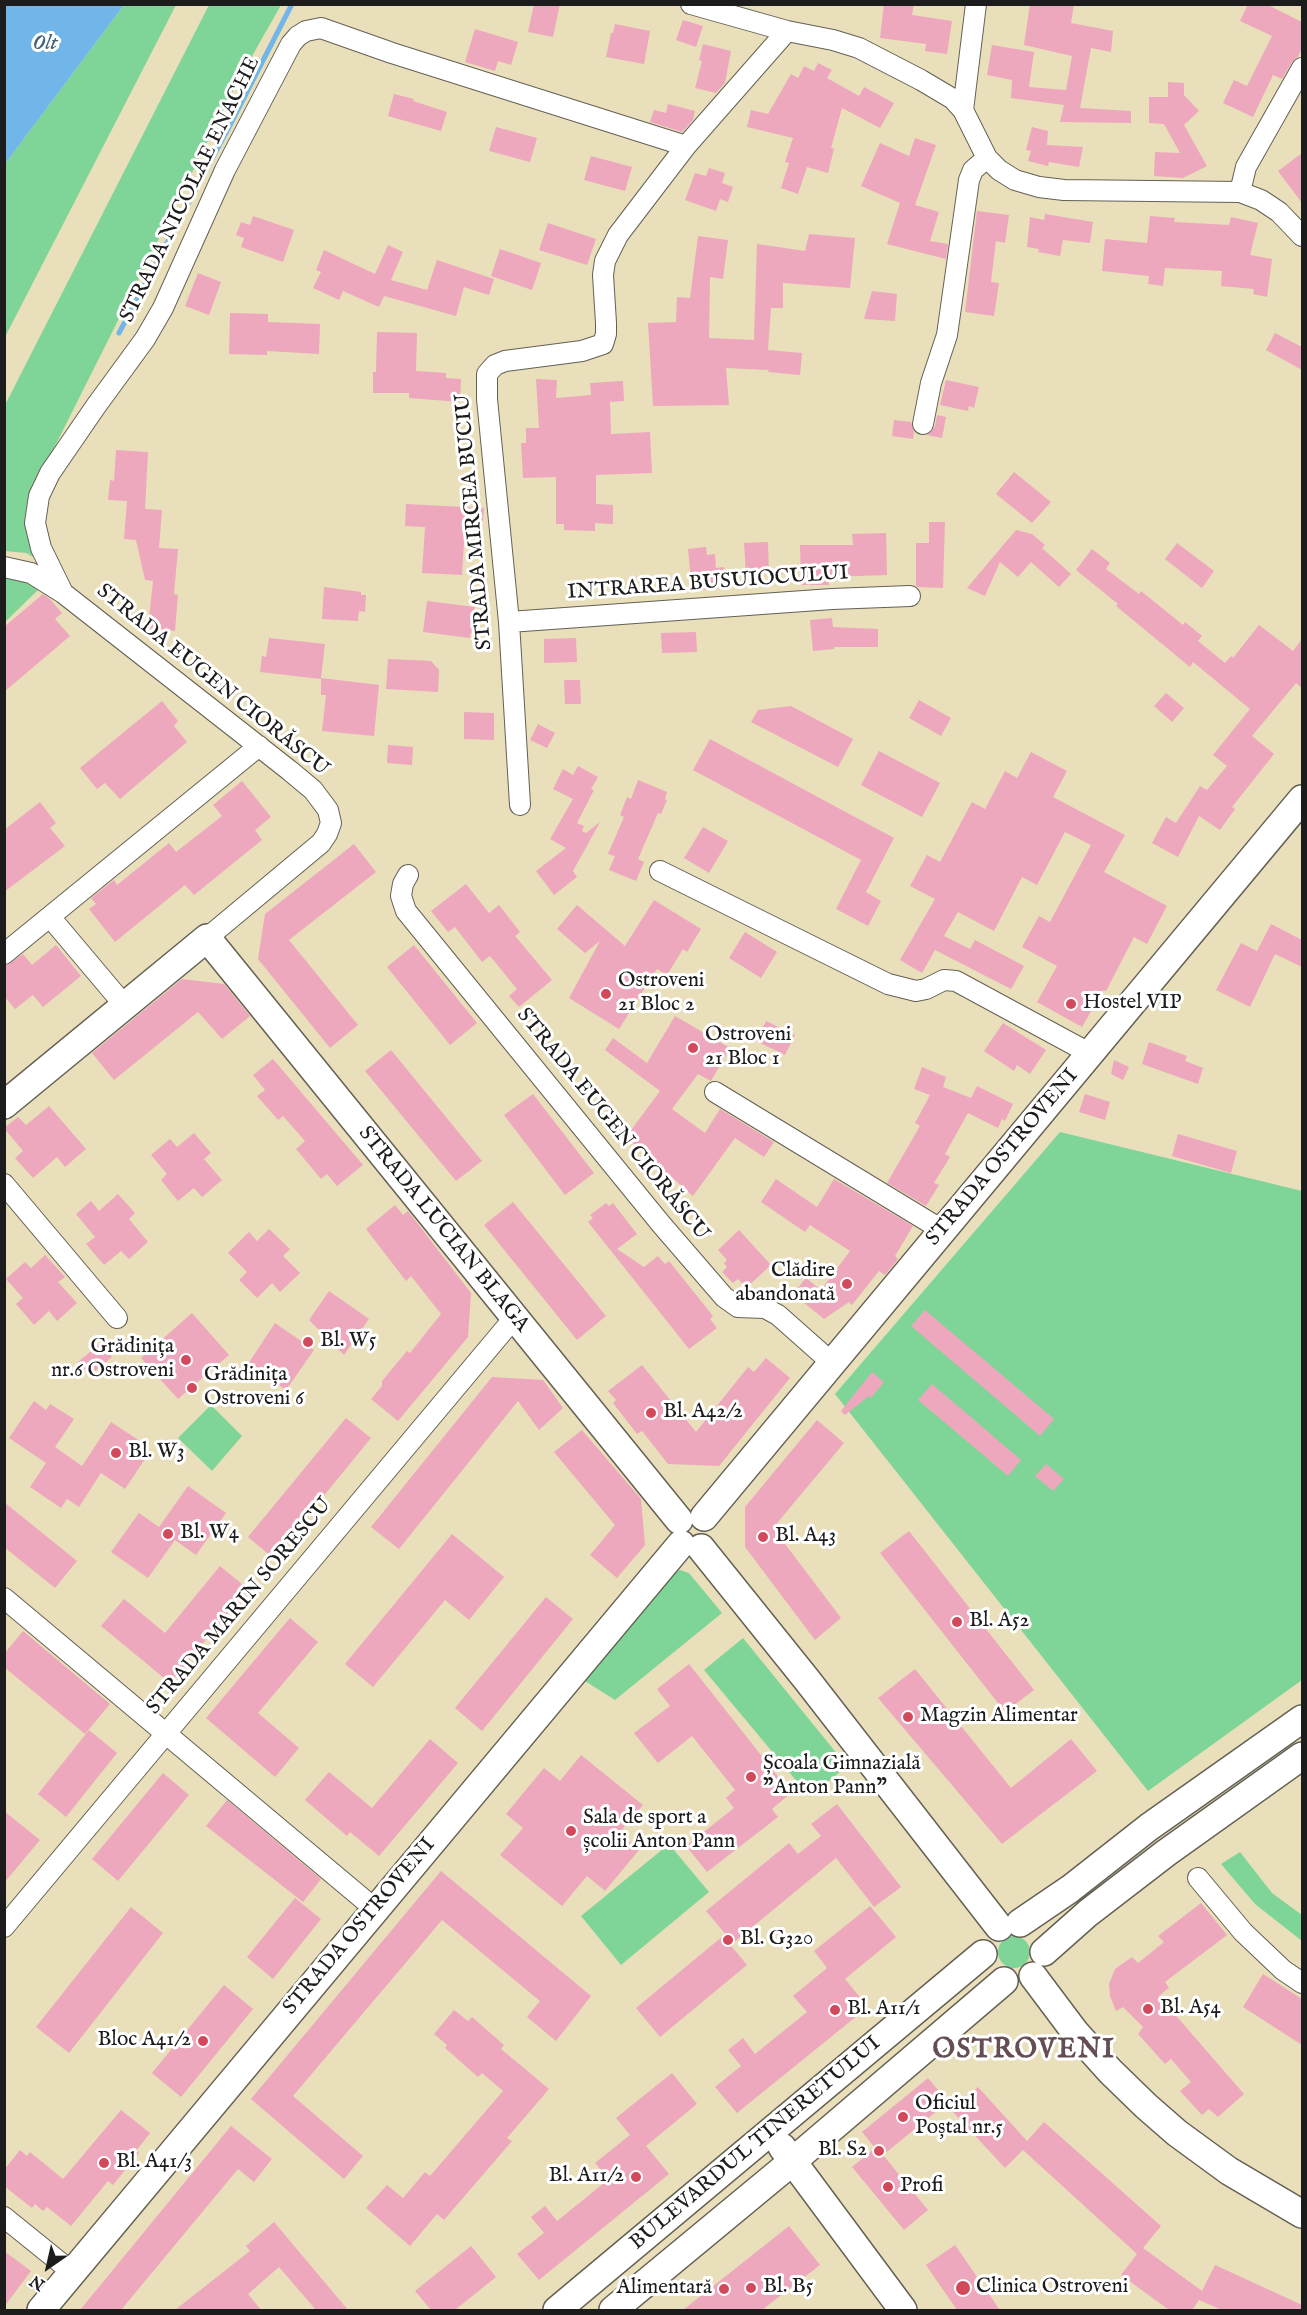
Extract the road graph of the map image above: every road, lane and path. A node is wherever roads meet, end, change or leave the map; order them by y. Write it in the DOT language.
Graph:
graph roads {
  1 [pos="691,4"];
  2 [pos="976,4"];
  3 [pos="787,31"];
  4 [pos="1302,68"];
  5 [pos="963,110"];
  6 [pos="686,146"];
  7 [pos="987,158"];
  8 [pos="1240,192"];
  9 [pos="1302,236"];
  10 [pos="923,424"];
  11 [pos="4,567"];
  12 [pos="63,593"];
  13 [pos="910,596"];
  14 [pos="509,622"];
  15 [pos="259,746"];
  16 [pos="1302,799"];
  17 [pos="520,805"];
  18 [pos="660,871"];
  19 [pos="408,875"];
  20 [pos="50,917"];
  21 [pos="207,938"];
  22 [pos="4,954"];
  23 [pos="125,1006"];
  24 [pos="1091,1054"];
  25 [pos="715,1092"];
  26 [pos="4,1105"];
  27 [pos="4,1184"];
  28 [pos="942,1230"];
  29 [pos="117,1318"];
  30 [pos="514,1318"];
  31 [pos="831,1362"];
  32 [pos="691,1532"];
  33 [pos="4,1598"];
  34 [pos="1302,1719"];
  35 [pos="166,1733"];
  36 [pos="1302,1756"];
  37 [pos="1198,1878"];
  38 [pos="375,1909"];
  39 [pos="1009,1925"];
  40 [pos="4,1927"];
  41 [pos="1044,1952"];
  42 [pos="983,1954"];
  43 [pos="1033,1976"];
  44 [pos="1004,1981"];
  45 [pos="1302,1983"];
  46 [pos="771,2133"];
  47 [pos="793,2161"];
  48 [pos="1302,2214"];
  49 [pos="4,2217"];
  50 [pos="72,2272"];
  51 [pos="41,2310"];
  52 [pos="557,2310"];
  53 [pos="613,2310"];
  54 [pos="903,2310"];
  1 -- 3 [label="street"];
  2 -- 5 [label="street"];
  3 -- 5 [label="street"];
  3 -- 6 [label="street, STRADA MIRCEA BUCIU"];
  4 -- 8 [label="street"];
  5 -- 7 [label="street"];
  6 -- 12 [label="street, STRADA NICOLAE ENACHE"];
  6 -- 14 [label="street, STRADA MIRCEA BUCIU"];
  7 -- 8 [label="street"];
  7 -- 10 [label="street"];
  8 -- 9 [label="street"];
  11 -- 12 [label="street, STRADA EUGEN CIORĂSCU"];
  12 -- 15 [label="street, STRADA EUGEN CIORĂSCU"];
  13 -- 14 [label="street, INTRAREA BUSUIOCULUI"];
  14 -- 17 [label="street, STRADA MIRCEA BUCIU"];
  15 -- 20 [label="street"];
  15 -- 21 [label="street, STRADA EUGEN CIORĂSCU"];
  16 -- 24 [label="street, STRADA OSTROVENI"];
  18 -- 24 [label="street"];
  19 -- 31 [label="street, STRADA EUGEN CIORĂSCU"];
  20 -- 22 [label="street"];
  20 -- 23 [label="street"];
  21 -- 23 [label="street"];
  21 -- 30 [label="street, STRADA LUCIAN BLAGA"];
  23 -- 26 [label="street"];
  24 -- 28 [label="street, STRADA OSTROVENI"];
  25 -- 28 [label="street"];
  27 -- 29 [label="street"];
  28 -- 31 [label="street, STRADA OSTROVENI"];
  30 -- 32 [label="street, STRADA LUCIAN BLAGA"];
  30 -- 35 [label="street, STRADA MARIN SORESCU"];
  31 -- 32 [label="street, STRADA OSTROVENI"];
  32 -- 38 [label="street, STRADA OSTROVENI"];
  32 -- 39 [label="street, STRADA LUCIAN BLAGA"];
  33 -- 35 [label="street"];
  34 -- 39 [label="street"];
  35 -- 38 [label="street"];
  35 -- 40 [label="street, STRADA MARIN SORESCU"];
  36 -- 41 [label="street"];
  37 -- 45 [label="street"];
  38 -- 50 [label="street, STRADA OSTROVENI"];
  39 -- 41 [label="street"];
  39 -- 42 [label="street, BULEVARDUL TINERETULUI"];
  41 -- 43 [label="street"];
  42 -- 44 [label="street"];
  42 -- 46 [label="street, BULEVARDUL TINERETULUI"];
  43 -- 44 [label="street"];
  43 -- 48 [label="street"];
  44 -- 47 [label="street, BULEVARDUL TINERETULUI"];
  46 -- 47 [label="street"];
  46 -- 52 [label="street, BULEVARDUL TINERETULUI"];
  47 -- 53 [label="street, BULEVARDUL TINERETULUI"];
  47 -- 54 [label="street"];
  49 -- 50 [label="street"];
  50 -- 51 [label="street, STRADA OSTROVENI"];
}
